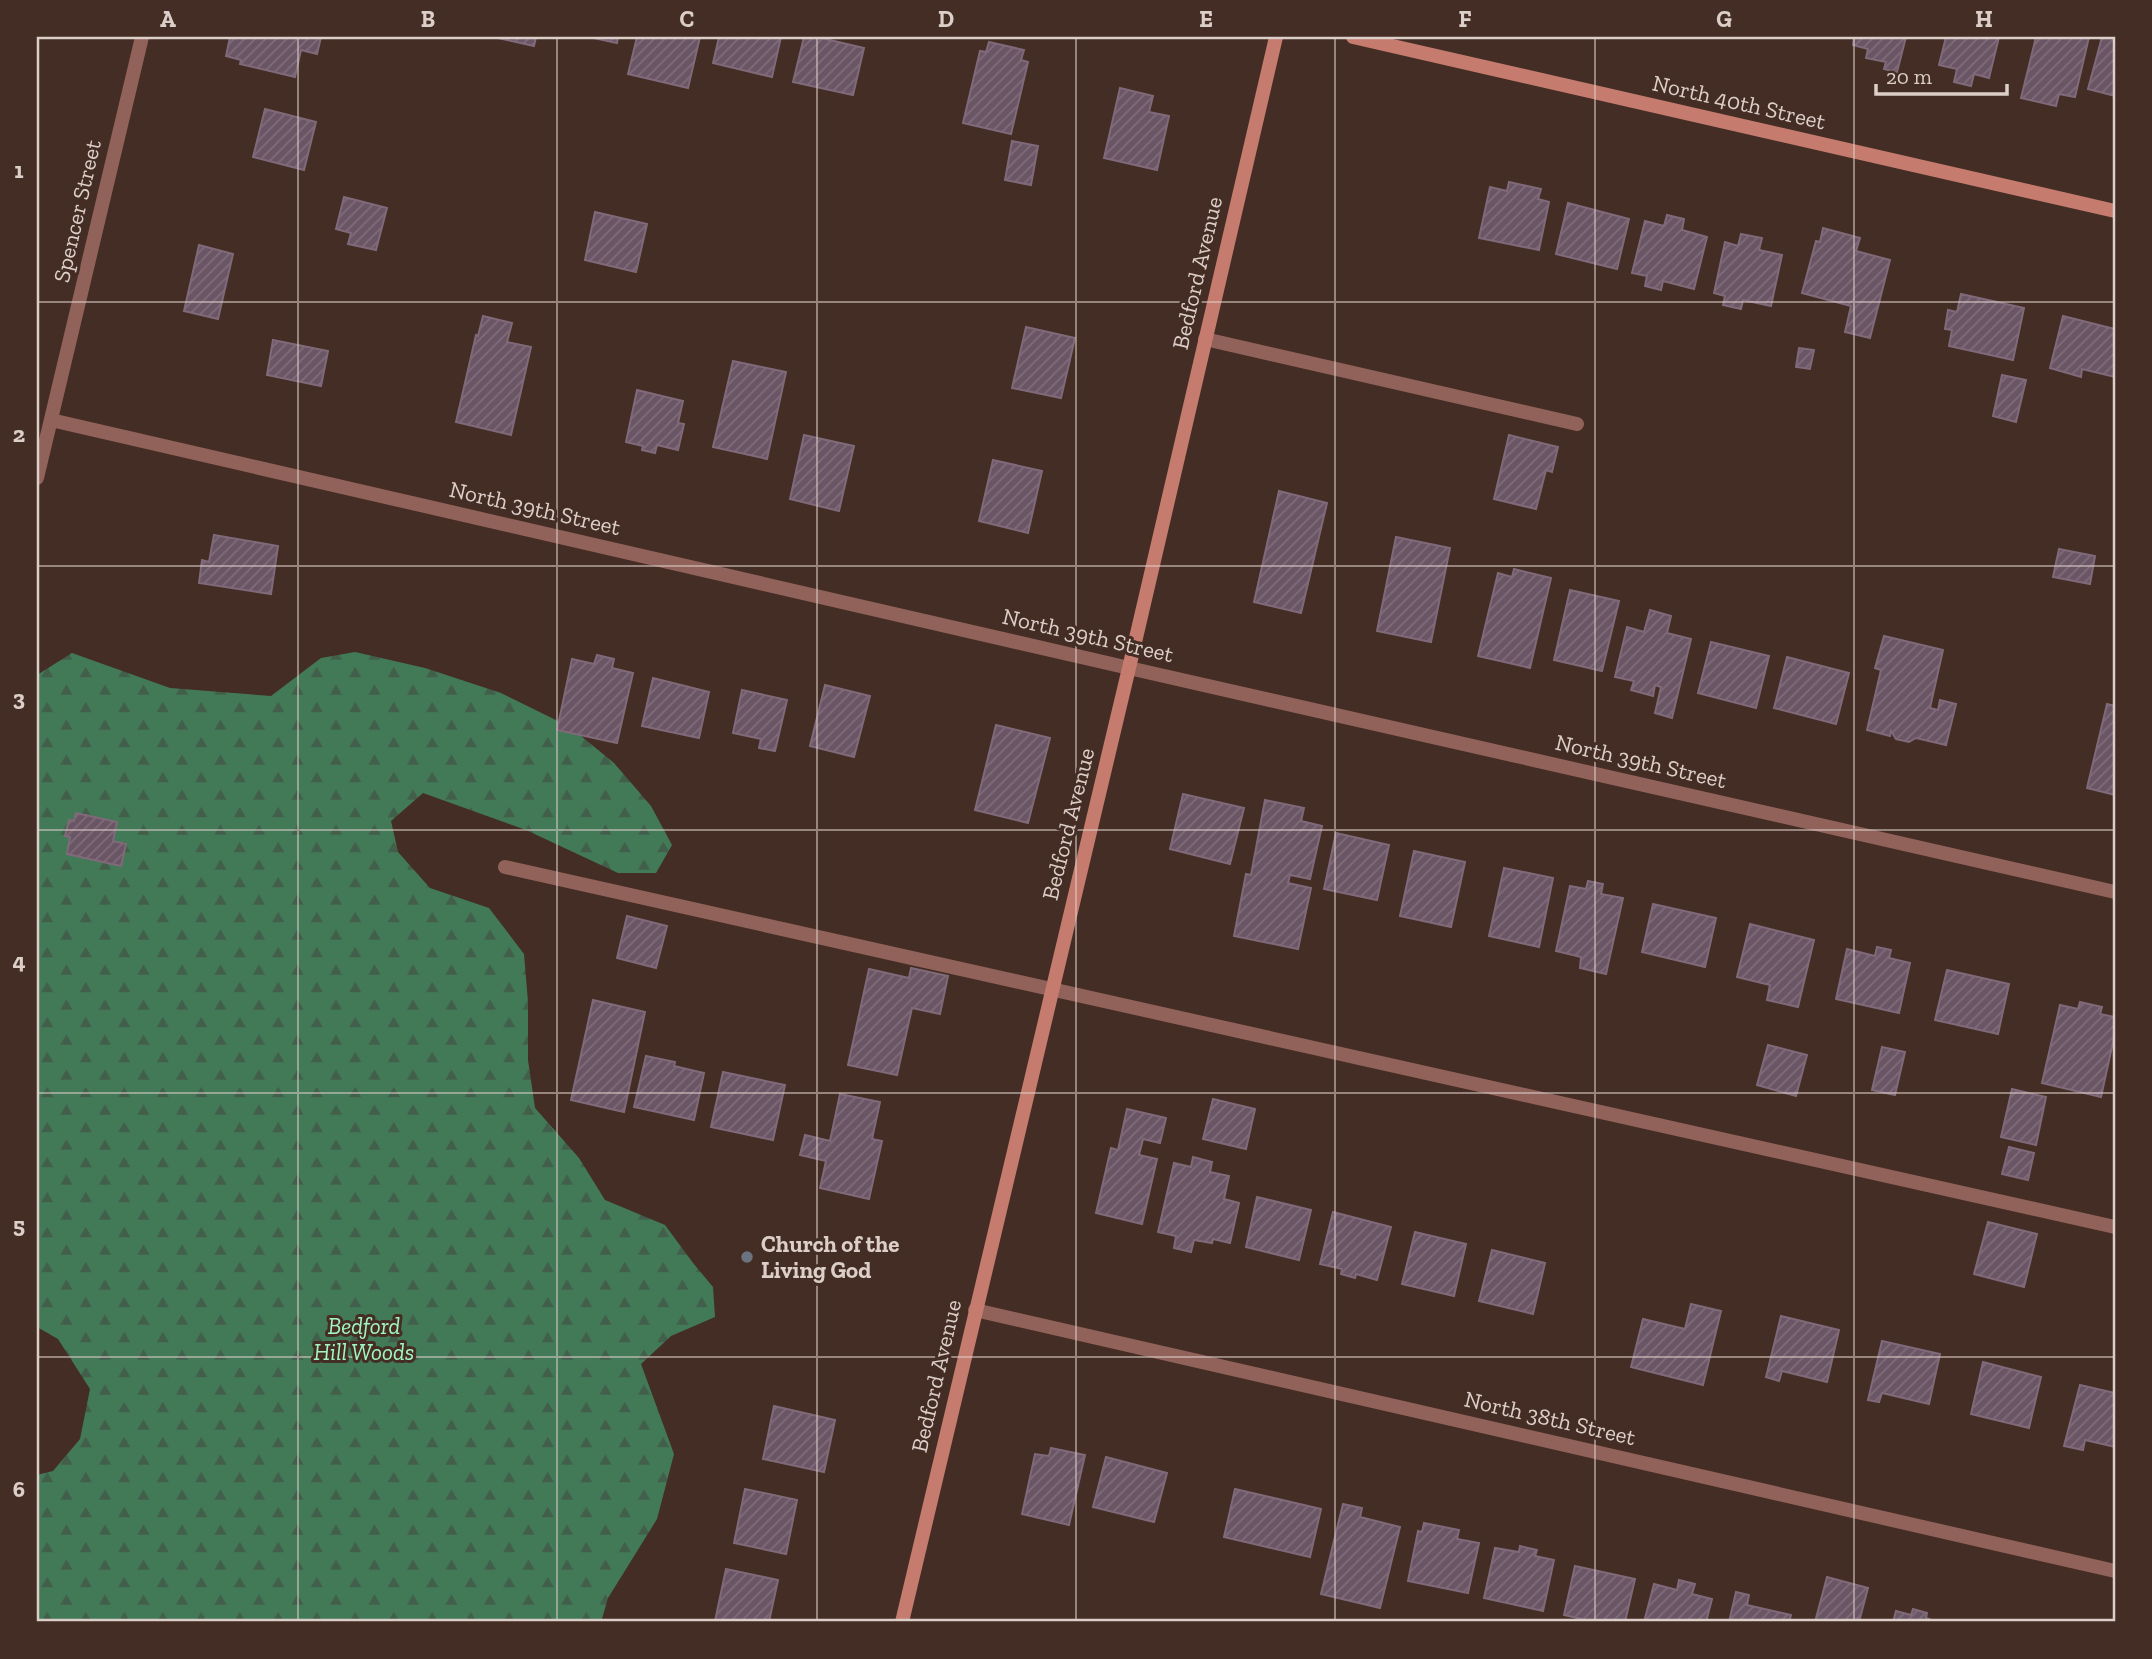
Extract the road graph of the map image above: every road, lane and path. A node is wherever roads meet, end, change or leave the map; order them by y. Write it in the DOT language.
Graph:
graph roads {
  1 [pos="142,37"];
  2 [pos="1276,37"];
  3 [pos="1353,37"];
  4 [pos="2115,211"];
  5 [pos="1205,339"];
  6 [pos="51,420"];
  7 [pos="1577,424"];
  8 [pos="37,478"];
  9 [pos="1129,668"];
  10 [pos="505,867"];
  11 [pos="2115,892"];
  12 [pos="1051,991"];
  13 [pos="2115,1227"];
  14 [pos="975,1310"];
  15 [pos="2115,1571"];
  16 [pos="902,1622"];
  1 -- 6 [label="street, Spencer Street"];
  2 -- 5 [label="street, Bedford Avenue"];
  3 -- 4 [label="street, North 40th Street"];
  5 -- 7 [label="street"];
  5 -- 9 [label="street, Bedford Avenue"];
  6 -- 8 [label="street, Spencer Street"];
  6 -- 9 [label="street, North 39th Street"];
  9 -- 11 [label="street, North 39th Street"];
  9 -- 12 [label="street, Bedford Avenue"];
  10 -- 12 [label="street"];
  12 -- 13 [label="street"];
  12 -- 14 [label="street, Bedford Avenue"];
  14 -- 15 [label="street, North 38th Street"];
  14 -- 16 [label="street, Bedford Avenue"];
}
